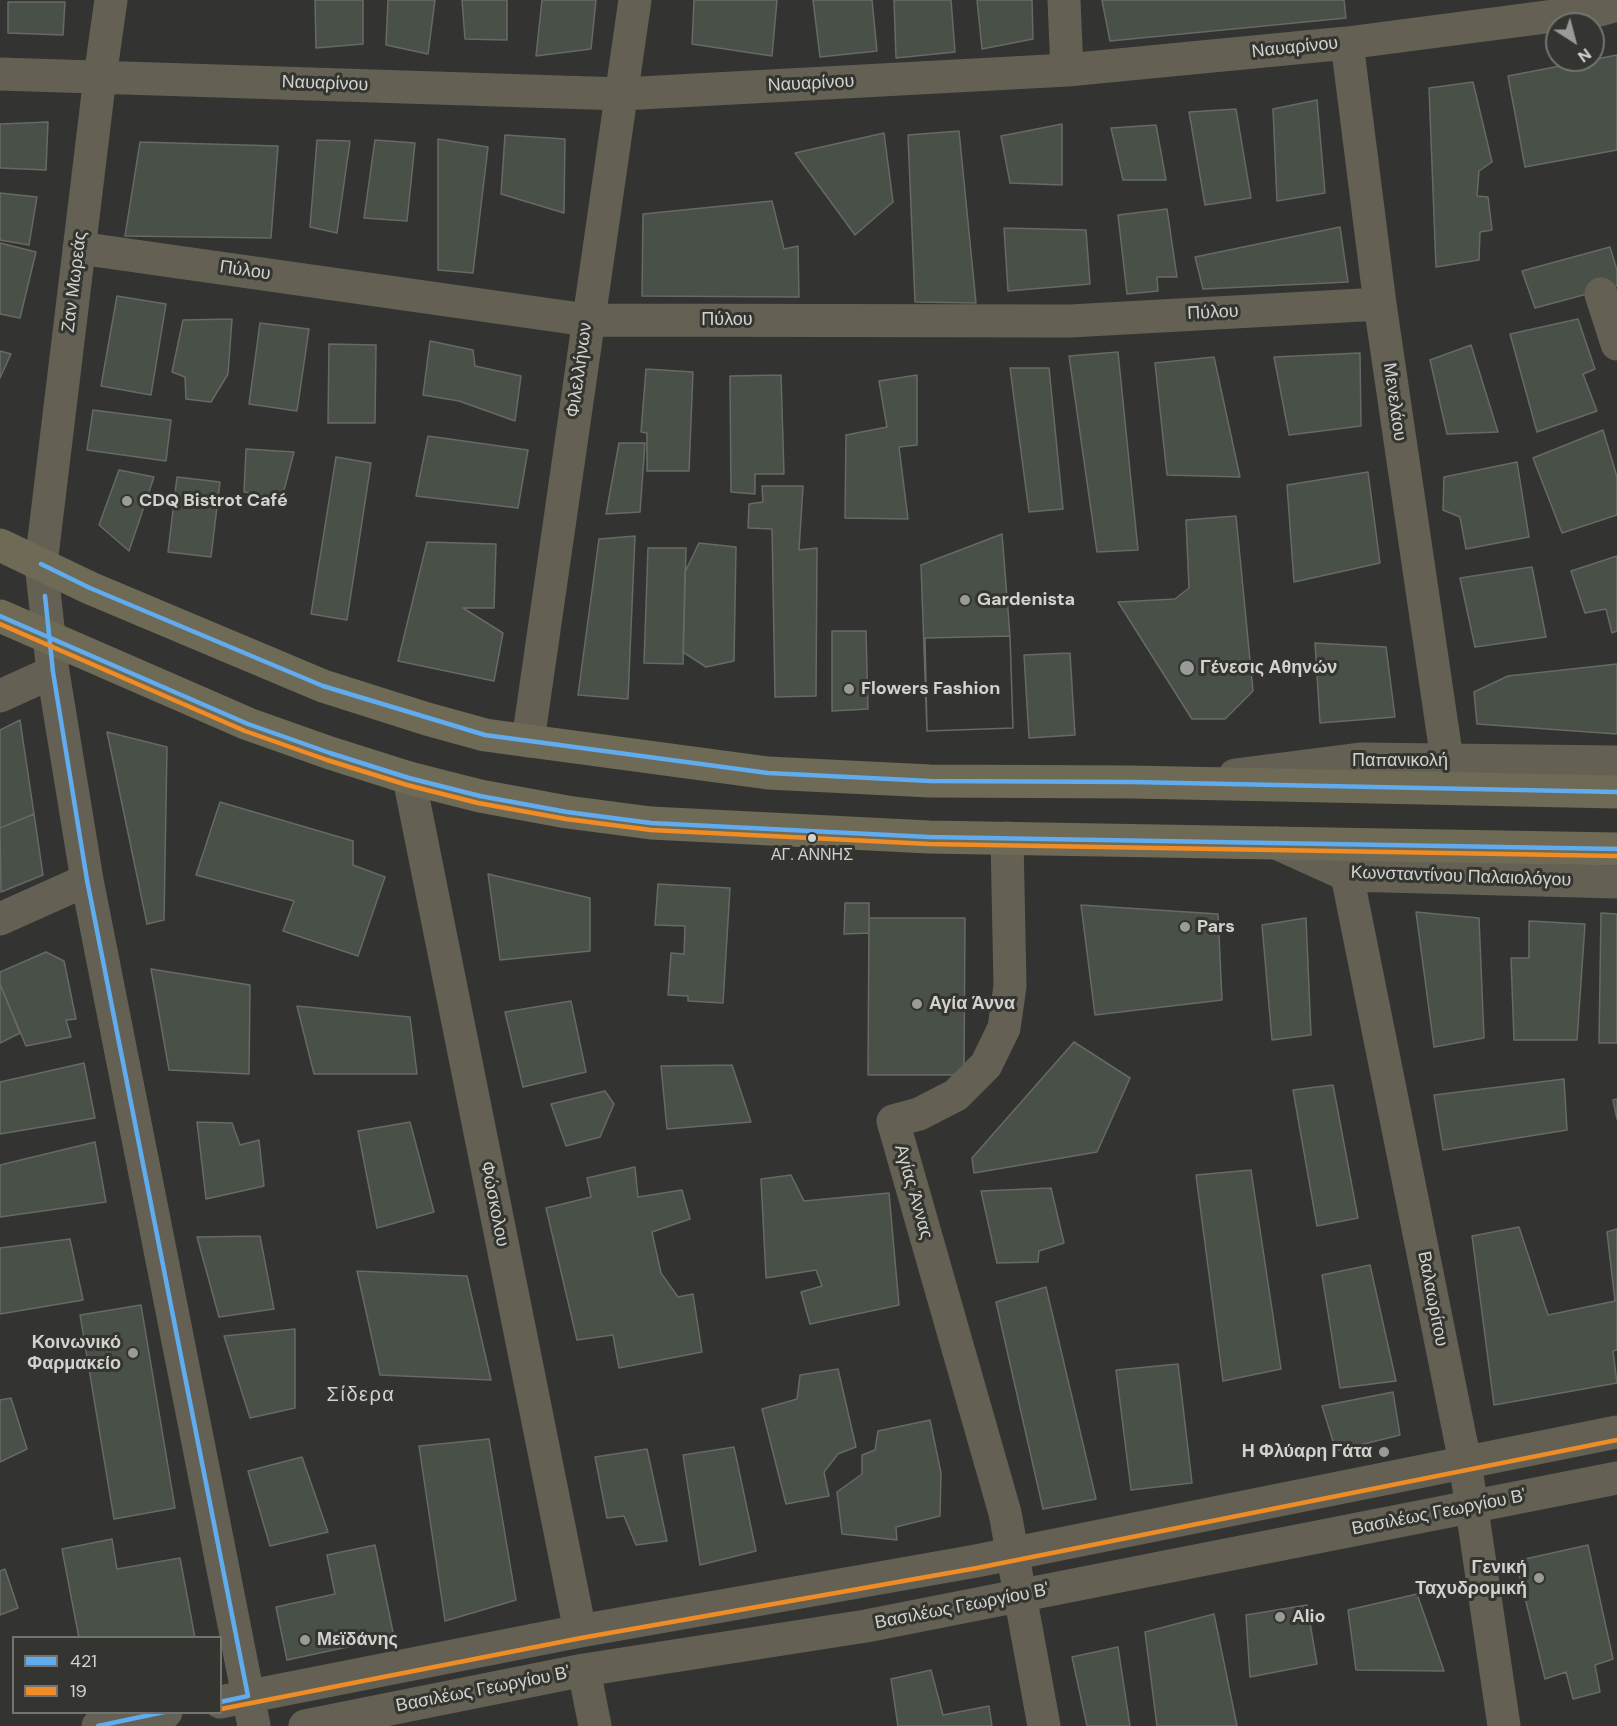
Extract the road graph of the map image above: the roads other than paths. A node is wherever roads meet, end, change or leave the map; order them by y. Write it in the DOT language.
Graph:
graph roads {
  1 [pos="111,0"];
  2 [pos="635,0"];
  3 [pos="1064,0"];
  4 [pos="1617,4"];
  5 [pos="1347,43"];
  6 [pos="1067,70"];
  7 [pos="0,74"];
  8 [pos="99,77"];
  9 [pos="622,94"];
  10 [pos="79,248"];
  11 [pos="1601,294"];
  12 [pos="1380,304"];
  13 [pos="587,320"];
  14 [pos="1617,344"];
  15 [pos="0,545"];
  16 [pos="41,564"];
  17 [pos="0,616"];
  18 [pos="49,638"];
  19 [pos="53,672"];
  20 [pos="0,696"];
  21 [pos="528,741"];
  22 [pos="1447,760"];
  23 [pos="1617,762"];
  24 [pos="409,778"];
  25 [pos="1185,783"];
  26 [pos="1617,792"];
  27 [pos="1007,838"];
  28 [pos="1276,843"];
  29 [pos="1617,849"];
  30 [pos="1347,875"];
  31 [pos="87,880"];
  32 [pos="1617,882"];
  33 [pos="0,919"];
  34 [pos="1617,1432"];
  35 [pos="1465,1462"];
  36 [pos="1617,1478"];
  37 [pos="1473,1506"];
  38 [pos="1013,1553"];
  39 [pos="1021,1595"];
  40 [pos="580,1630"];
  41 [pos="584,1670"];
  42 [pos="241,1708"];
  43 [pos="161,1714"];
  44 [pos="98,1726"];
  45 [pos="305,1726"];
  46 [pos="595,1726"];
  47 [pos="1044,1726"];
  48 [pos="1504,1726"];
  1 -- 8 [label="street, Ζαν Μωρεάς"];
  2 -- 9 [label="street, Φιλελλήνων"];
  3 -- 6 [label="street"];
  4 -- 5 [label="street, Ναυαρίνου"];
  5 -- 6 [label="street, Ναυαρίνου"];
  5 -- 12 [label="street, Μενελάου"];
  6 -- 9 [label="street, Ναυαρίνου"];
  7 -- 8 [label="street, Ναυαρίνου"];
  8 -- 9 [label="street, Ναυαρίνου"];
  8 -- 10 [label="street, Ζαν Μωρεάς"];
  9 -- 13 [label="street, Φιλελλήνων"];
  10 -- 13 [label="street, Πύλου"];
  10 -- 16 [label="street, Ζαν Μωρεάς"];
  11 -- 14 [label="street"];
  12 -- 13 [label="street, Πύλου"];
  12 -- 22 [label="street, Μενελάου"];
  13 -- 21 [label="street, Φιλελλήνων"];
  15 -- 16 [label="main road, Παπανικολή"];
  16 -- 18 [label="street, Ζαν Μωρεάς"];
  16 -- 21 [label="main road, Παπανικολή"];
  17 -- 18 [label="main road, Κωνσταντίνου Παλαιολόγου"];
  18 -- 19 [label="street, Ζαν Μωρεάς"];
  18 -- 24 [label="main road, Κωνσταντίνου Παλαιολόγου"];
  19 -- 20 [label="street"];
  19 -- 31 [label="street, Ζαν Μωρεάς"];
  21 -- 25 [label="main road, Παπανικολή"];
  22 -- 23 [label="street, Παπανικολή"];
  22 -- 25 [label="street, Παπανικολή"];
  24 -- 27 [label="main road, Κωνσταντίνου Παλαιολόγου"];
  24 -- 40 [label="street, Φώσκολου"];
  25 -- 26 [label="main road, Παπανικολή"];
  27 -- 28 [label="main road, Κωνσταντίνου Παλαιολόγου"];
  27 -- 38 [label="street, Αγίας Άννας"];
  28 -- 29 [label="main road, Κωνσταντίνου Παλαιολόγου"];
  28 -- 30 [label="street, Κωνσταντίνου Παλαιολόγου"];
  30 -- 32 [label="street, Κωνσταντίνου Παλαιολόγου"];
  30 -- 35 [label="street, Βαλαωρίτου"];
  31 -- 33 [label="street"];
  31 -- 42 [label="street, Ζαν Μωρεάς"];
  34 -- 35 [label="street"];
  35 -- 37 [label="street, Βαλαωρίτου"];
  35 -- 38 [label="street"];
  36 -- 37 [label="street, Βασιλέως Γεωργίου Β'"];
  37 -- 39 [label="street, Βασιλέως Γεωργίου Β'"];
  37 -- 48 [label="street, Βαλαωρίτου"];
  38 -- 39 [label="street, Αγίας Άννας"];
  38 -- 40 [label="street"];
  39 -- 41 [label="street, Βασιλέως Γεωργίου Β'"];
  39 -- 47 [label="street, Αγίας Άννας"];
  40 -- 42 [label="street"];
  41 -- 45 [label="street, Βασιλέως Γεωργίου Β'"];
  41 -- 46 [label="street"];
  43 -- 44 [label="street"];
}
